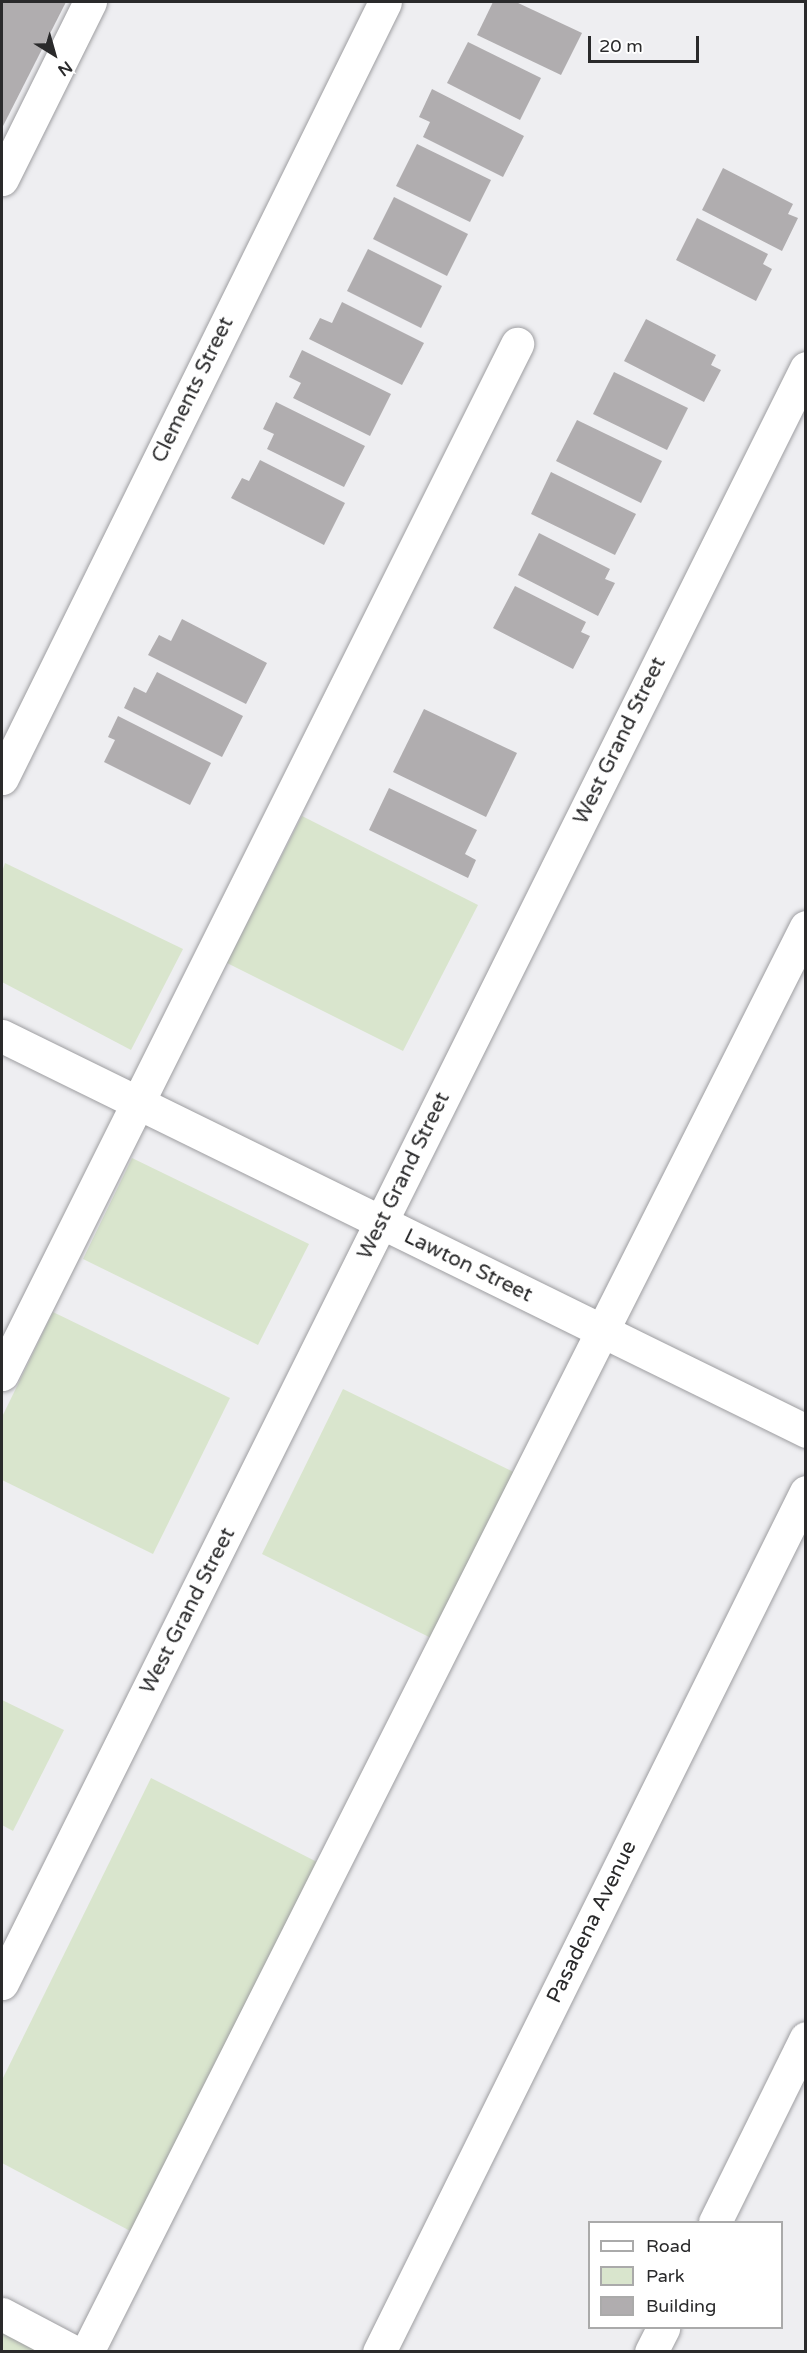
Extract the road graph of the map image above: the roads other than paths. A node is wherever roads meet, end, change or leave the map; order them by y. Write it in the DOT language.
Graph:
graph roads {
  1 [pos="90,2"];
  2 [pos="385,2"];
  3 [pos="2,179"];
  4 [pos="517,344"];
  5 [pos="806,368"];
  6 [pos="2,778"];
  7 [pos="806,927"];
  8 [pos="2,1036"];
  9 [pos="138,1102"];
  10 [pos="381,1223"];
  11 [pos="603,1333"];
  12 [pos="2,1374"];
  13 [pos="806,1431"];
  14 [pos="806,1492"];
  15 [pos="2,1983"];
  16 [pos="806,2038"];
  17 [pos="716,2221"];
  18 [pos="2,2314"];
  19 [pos="662,2329"];
  20 [pos="74,2352"];
  21 [pos="87,2352"];
  22 [pos="379,2352"];
  23 [pos="651,2352"];
  1 -- 3 [label="street"];
  2 -- 6 [label="street, Clements Street"];
  4 -- 9 [label="street"];
  5 -- 10 [label="street, West Grand Street"];
  7 -- 11 [label="street"];
  8 -- 9 [label="street, Lawton Street"];
  9 -- 10 [label="street, Lawton Street"];
  9 -- 12 [label="street"];
  10 -- 11 [label="street, Lawton Street"];
  10 -- 15 [label="street, West Grand Street"];
  11 -- 13 [label="street, Lawton Street"];
  11 -- 21 [label="street"];
  14 -- 22 [label="street, Pasadena Avenue"];
  16 -- 17 [label="street"];
  18 -- 20 [label="street"];
  19 -- 23 [label="street"];
}
